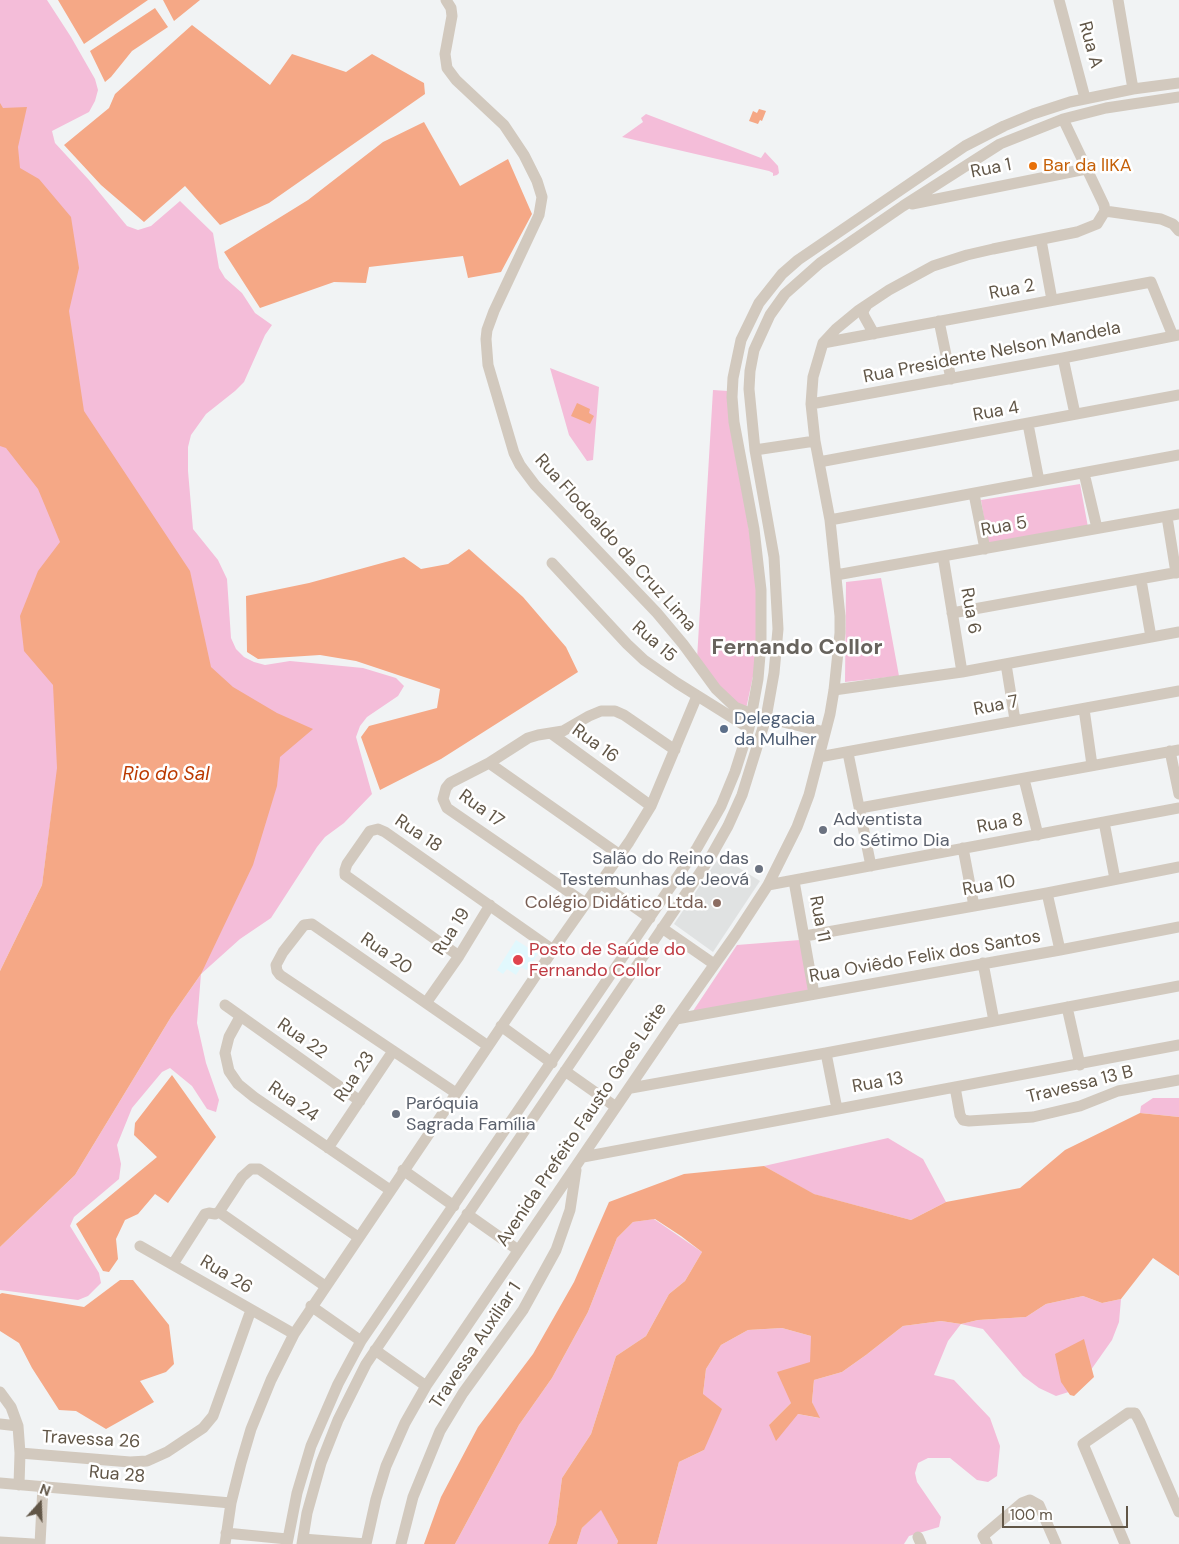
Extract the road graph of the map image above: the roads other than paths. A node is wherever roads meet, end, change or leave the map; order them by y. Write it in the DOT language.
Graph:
graph roads {
  1 [pos="446,0"];
  2 [pos="1059,0"];
  3 [pos="1118,0"];
  4 [pos="1179,82"];
  5 [pos="1133,89"];
  6 [pos="1179,97"];
  7 [pos="1085,98"];
  8 [pos="1063,119"];
  9 [pos="1086,169"];
  10 [pos="903,206"];
  11 [pos="1105,211"];
  12 [pos="866,213"];
  13 [pos="875,226"];
  14 [pos="1179,231"];
  15 [pos="1042,240"];
  16 [pos="1052,300"];
  17 [pos="867,305"];
  18 [pos="939,322"];
  19 [pos="874,334"];
  20 [pos="1176,336"];
  21 [pos="823,343"];
  22 [pos="1063,358"];
  23 [pos="951,379"];
  24 [pos="1179,395"];
  25 [pos="811,404"];
  26 [pos="1075,414"];
  27 [pos="1028,424"];
  28 [pos="815,441"];
  29 [pos="755,450"];
  30 [pos="1179,455"];
  31 [pos="819,462"];
  32 [pos="1084,473"];
  33 [pos="1039,481"];
  34 [pos="974,494"];
  35 [pos="1179,514"];
  36 [pos="1167,517"];
  37 [pos="830,520"];
  38 [pos="1097,528"];
  39 [pos="985,549"];
  40 [pos="943,556"];
  41 [pos="552,563"];
  42 [pos="1178,572"];
  43 [pos="836,576"];
  44 [pos="1142,580"];
  45 [pos="952,613"];
  46 [pos="1179,632"];
  47 [pos="1152,637"];
  48 [pos="1006,664"];
  49 [pos="962,672"];
  50 [pos="834,690"];
  51 [pos="1179,691"];
  52 [pos="697,696"];
  53 [pos="1084,709"];
  54 [pos="752,714"];
  55 [pos="766,718"];
  56 [pos="1015,720"];
  57 [pos="749,728"];
  58 [pos="826,732"];
  59 [pos="552,734"];
  60 [pos="675,750"];
  61 [pos="1174,750"];
  62 [pos="848,753"];
  63 [pos="820,757"];
  64 [pos="489,764"];
  65 [pos="1092,765"];
  66 [pos="1024,778"];
  67 [pos="1179,794"];
  68 [pos="650,806"];
  69 [pos="860,808"];
  70 [pos="1179,808"];
  71 [pos="1104,822"];
  72 [pos="710,828"];
  73 [pos="1038,835"];
  74 [pos="722,839"];
  75 [pos="963,848"];
  76 [pos="620,855"];
  77 [pos="870,866"];
  78 [pos="1179,867"];
  79 [pos="1115,879"];
  80 [pos="794,881"];
  81 [pos="600,883"];
  82 [pos="768,885"];
  83 [pos="1047,893"];
  84 [pos="585,902"];
  85 [pos="490,905"];
  86 [pos="974,906"];
  87 [pos="650,918"];
  88 [pos="1179,927"];
  89 [pos="662,928"];
  90 [pos="805,936"];
  91 [pos="553,950"];
  92 [pos="1060,950"];
  93 [pos="459,956"];
  94 [pos="983,963"];
  95 [pos="714,964"];
  96 [pos="1179,986"];
  97 [pos="814,994"];
  98 [pos="426,1003"];
  99 [pos="225,1005"];
  100 [pos="1067,1007"];
  101 [pos="240,1017"];
  102 [pos="676,1019"];
  103 [pos="994,1021"];
  104 [pos="501,1026"];
  105 [pos="488,1046"];
  106 [pos="1179,1046"];
  107 [pos="393,1051"];
  108 [pos="826,1053"];
  109 [pos="552,1063"];
  110 [pos="1080,1065"];
  111 [pos="565,1071"];
  112 [pos="1179,1080"];
  113 [pos="955,1087"];
  114 [pos="631,1088"];
  115 [pos="456,1093"];
  116 [pos="360,1101"];
  117 [pos="616,1108"];
  118 [pos="837,1109"];
  119 [pos="328,1148"];
  120 [pos="583,1157"];
  121 [pos="576,1168"];
  122 [pos="404,1170"];
  123 [pos="390,1190"];
  124 [pos="454,1206"];
  125 [pos="219,1212"];
  126 [pos="467,1214"];
  127 [pos="358,1237"];
  128 [pos="140,1246"];
  129 [pos="518,1250"];
  130 [pos="173,1264"];
  131 [pos="325,1286"];
  132 [pos="312,1306"];
  133 [pos="251,1310"];
  134 [pos="294,1334"];
  135 [pos="361,1341"];
  136 [pos="375,1350"];
  137 [pos="426,1386"];
  138 [pos="0,1392"];
  139 [pos="0,1424"];
  140 [pos="18,1426"];
  141 [pos="20,1453"];
  142 [pos="0,1483"];
  143 [pos="19,1485"];
  144 [pos="43,1486"];
  145 [pos="231,1503"];
  146 [pos="1179,1512"];
  147 [pos="226,1539"];
  148 [pos="302,1541"];
  149 [pos="0,1542"];
  150 [pos="287,1542"];
  151 [pos="33,1544"];
  152 [pos="40,1544"];
  153 [pos="366,1544"];
  154 [pos="400,1544"];
  155 [pos="987,1544"];
  156 [pos="1056,1544"];
  157 [pos="1125,1544"];
  1 -- 54 [label="street, Rua Flodoaldo da Cruz Lima"];
  2 -- 7 [label="street, Rua A"];
  3 -- 5 [label="street"];
  4 -- 5 [label="street"];
  5 -- 7 [label="street"];
  6 -- 8 [label="street"];
  7 -- 12 [label="street"];
  8 -- 9 [label="street"];
  8 -- 10 [label="street"];
  9 -- 10 [label="street, Rua 1"];
  9 -- 11 [label="street"];
  10 -- 13 [label="street"];
  11 -- 14 [label="street"];
  11 -- 15 [label="street, Avenida Prefeito Fausto Goes Leite"];
  12 -- 13 [label="street"];
  12 -- 54 [label="street"];
  13 -- 29 [label="street"];
  15 -- 16 [label="street"];
  15 -- 17 [label="street, Avenida Prefeito Fausto Goes Leite"];
  16 -- 18 [label="street, Rua 2"];
  16 -- 20 [label="street, Rua 2"];
  17 -- 19 [label="street"];
  17 -- 21 [label="street, Avenida Prefeito Fausto Goes Leite"];
  18 -- 19 [label="street, Rua 2"];
  18 -- 23 [label="street"];
  19 -- 21 [label="street, Rua 2"];
  20 -- 22 [label="street, Rua Presidente Nelson Mandela"];
  21 -- 25 [label="street, Avenida Prefeito Fausto Goes Leite"];
  22 -- 23 [label="street, Rua Presidente Nelson Mandela"];
  22 -- 26 [label="street"];
  23 -- 25 [label="street, Rua Presidente Nelson Mandela"];
  24 -- 26 [label="street, Rua 4"];
  25 -- 28 [label="street, Avenida Prefeito Fausto Goes Leite"];
  26 -- 27 [label="street, Rua 4"];
  27 -- 31 [label="street, Rua 4"];
  27 -- 33 [label="street"];
  28 -- 29 [label="street"];
  28 -- 31 [label="street, Avenida Prefeito Fausto Goes Leite"];
  29 -- 55 [label="street"];
  30 -- 32 [label="street"];
  31 -- 37 [label="street, Avenida Prefeito Fausto Goes Leite"];
  32 -- 33 [label="street"];
  32 -- 38 [label="street"];
  33 -- 34 [label="street"];
  34 -- 37 [label="street"];
  34 -- 39 [label="street"];
  35 -- 36 [label="street, Rua 5"];
  36 -- 38 [label="street, Rua 5"];
  36 -- 42 [label="street"];
  37 -- 43 [label="street, Avenida Prefeito Fausto Goes Leite"];
  38 -- 39 [label="street, Rua 5"];
  39 -- 40 [label="street, Rua 5"];
  40 -- 43 [label="street, Rua 5"];
  40 -- 45 [label="street, Rua 6"];
  41 -- 52 [label="street, Rua 15"];
  42 -- 44 [label="street"];
  43 -- 50 [label="street, Avenida Prefeito Fausto Goes Leite"];
  44 -- 45 [label="street"];
  44 -- 47 [label="street"];
  45 -- 49 [label="street, Rua 6"];
  46 -- 47 [label="street"];
  47 -- 48 [label="street"];
  48 -- 49 [label="street"];
  48 -- 56 [label="street"];
  49 -- 50 [label="street"];
  50 -- 58 [label="street, Avenida Prefeito Fausto Goes Leite"];
  51 -- 53 [label="street, Rua 7"];
  52 -- 57 [label="street, Rua 15"];
  52 -- 60 [label="street"];
  53 -- 56 [label="street, Rua 7"];
  53 -- 65 [label="street"];
  54 -- 57 [label="street"];
  55 -- 58 [label="street"];
  55 -- 74 [label="street"];
  56 -- 62 [label="street, Rua 7"];
  57 -- 72 [label="street"];
  58 -- 63 [label="street, Avenida Prefeito Fausto Goes Leite"];
  59 -- 60 [label="street"];
  59 -- 64 [label="street, Rua 16"];
  59 -- 68 [label="street, Rua 16"];
  60 -- 68 [label="street"];
  61 -- 65 [label="street"];
  61 -- 67 [label="street"];
  62 -- 63 [label="street, Rua 7"];
  62 -- 69 [label="street"];
  63 -- 82 [label="street, Avenida Prefeito Fausto Goes Leite"];
  64 -- 76 [label="street"];
  64 -- 84 [label="street, Rua 17"];
  65 -- 66 [label="street"];
  66 -- 69 [label="street"];
  66 -- 73 [label="street"];
  68 -- 76 [label="street"];
  69 -- 77 [label="street"];
  70 -- 71 [label="street, Rua 8"];
  71 -- 73 [label="street, Rua 8"];
  71 -- 79 [label="street"];
  72 -- 74 [label="street"];
  72 -- 87 [label="street"];
  73 -- 75 [label="street, Rua 8"];
  74 -- 89 [label="street"];
  75 -- 77 [label="street, Rua 8"];
  75 -- 86 [label="street"];
  76 -- 81 [label="street"];
  77 -- 80 [label="street, Rua 8"];
  78 -- 79 [label="street, Rua 10"];
  79 -- 83 [label="street, Rua 10"];
  80 -- 82 [label="street, Rua 8"];
  80 -- 90 [label="street, Rua 11"];
  81 -- 84 [label="street"];
  81 -- 87 [label="street"];
  82 -- 95 [label="street, Avenida Prefeito Fausto Goes Leite"];
  83 -- 86 [label="street, Rua 10"];
  83 -- 92 [label="street"];
  84 -- 91 [label="street"];
  85 -- 91 [label="street, Rua 18"];
  85 -- 93 [label="street, Rua 19"];
  85 -- 93 [label="street, Rua 18"];
  86 -- 90 [label="street, Rua 10"];
  87 -- 109 [label="street"];
  88 -- 92 [label="street, Rua Oviêdo Felix dos Santos"];
  89 -- 95 [label="street"];
  89 -- 111 [label="street"];
  90 -- 97 [label="street, Rua 11"];
  91 -- 104 [label="street"];
  92 -- 94 [label="street, Rua Oviêdo Felix dos Santos"];
  93 -- 98 [label="street, Rua 19"];
  94 -- 97 [label="street, Rua Oviêdo Felix dos Santos"];
  94 -- 103 [label="street"];
  95 -- 102 [label="street, Avenida Prefeito Fausto Goes Leite"];
  96 -- 100 [label="street"];
  97 -- 102 [label="street, Rua Oviêdo Felix dos Santos"];
  98 -- 105 [label="street, Rua 20"];
  98 -- 107 [label="street, Rua 20"];
  99 -- 101 [label="street, Rua 22"];
  100 -- 103 [label="street"];
  100 -- 110 [label="street"];
  101 -- 116 [label="street, Rua 22"];
  101 -- 119 [label="street, Rua 24"];
  102 -- 114 [label="street, Avenida Prefeito Fausto Goes Leite"];
  103 -- 108 [label="street"];
  104 -- 105 [label="street"];
  104 -- 109 [label="street"];
  105 -- 115 [label="street"];
  106 -- 110 [label="street, Rua 13"];
  107 -- 115 [label="street"];
  107 -- 116 [label="street, Rua 23"];
  108 -- 114 [label="street"];
  108 -- 118 [label="street"];
  109 -- 124 [label="street"];
  110 -- 113 [label="street, Rua 13"];
  111 -- 117 [label="street"];
  111 -- 126 [label="street"];
  112 -- 113 [label="street, Travessa 13 B"];
  113 -- 118 [label="street, Rua 13"];
  114 -- 117 [label="street, Avenida Prefeito Fausto Goes Leite"];
  115 -- 122 [label="street"];
  116 -- 119 [label="street, Rua 23"];
  117 -- 120 [label="street, Avenida Prefeito Fausto Goes Leite"];
  118 -- 120 [label="street, Rua 13"];
  119 -- 123 [label="street, Rua 24"];
  120 -- 121 [label="street, Avenida Prefeito Fausto Goes Leite"];
  121 -- 129 [label="street, Avenida Prefeito Fausto Goes Leite"];
  121 -- 154 [label="street, Travessa Auxiliar 1"];
  122 -- 123 [label="street"];
  122 -- 124 [label="street"];
  123 -- 127 [label="street"];
  124 -- 135 [label="street"];
  125 -- 127 [label="street"];
  125 -- 130 [label="street"];
  125 -- 131 [label="street"];
  126 -- 129 [label="street"];
  126 -- 136 [label="street"];
  127 -- 131 [label="street"];
  128 -- 130 [label="street, Rua 26"];
  129 -- 137 [label="street, Avenida Prefeito Fausto Goes Leite"];
  130 -- 133 [label="street, Rua 26"];
  131 -- 132 [label="street"];
  132 -- 134 [label="street"];
  132 -- 135 [label="street"];
  133 -- 134 [label="street, Rua 26"];
  133 -- 141 [label="street, Travessa 26"];
  134 -- 145 [label="street"];
  135 -- 150 [label="street"];
  136 -- 137 [label="street"];
  136 -- 148 [label="street"];
  137 -- 153 [label="street, Avenida Prefeito Fausto Goes Leite"];
  138 -- 140 [label="street"];
  139 -- 140 [label="street"];
  140 -- 141 [label="street"];
  141 -- 143 [label="street"];
  142 -- 143 [label="street, Rua 28"];
  143 -- 144 [label="street, Rua 28"];
  144 -- 145 [label="street, Rua 28"];
  144 -- 152 [label="street"];
  145 -- 147 [label="street"];
  146 -- 157 [label="street"];
  147 -- 150 [label="street"];
  148 -- 153 [label="street"];
  149 -- 151 [label="street"];
  155 -- 156 [label="street"];
}
